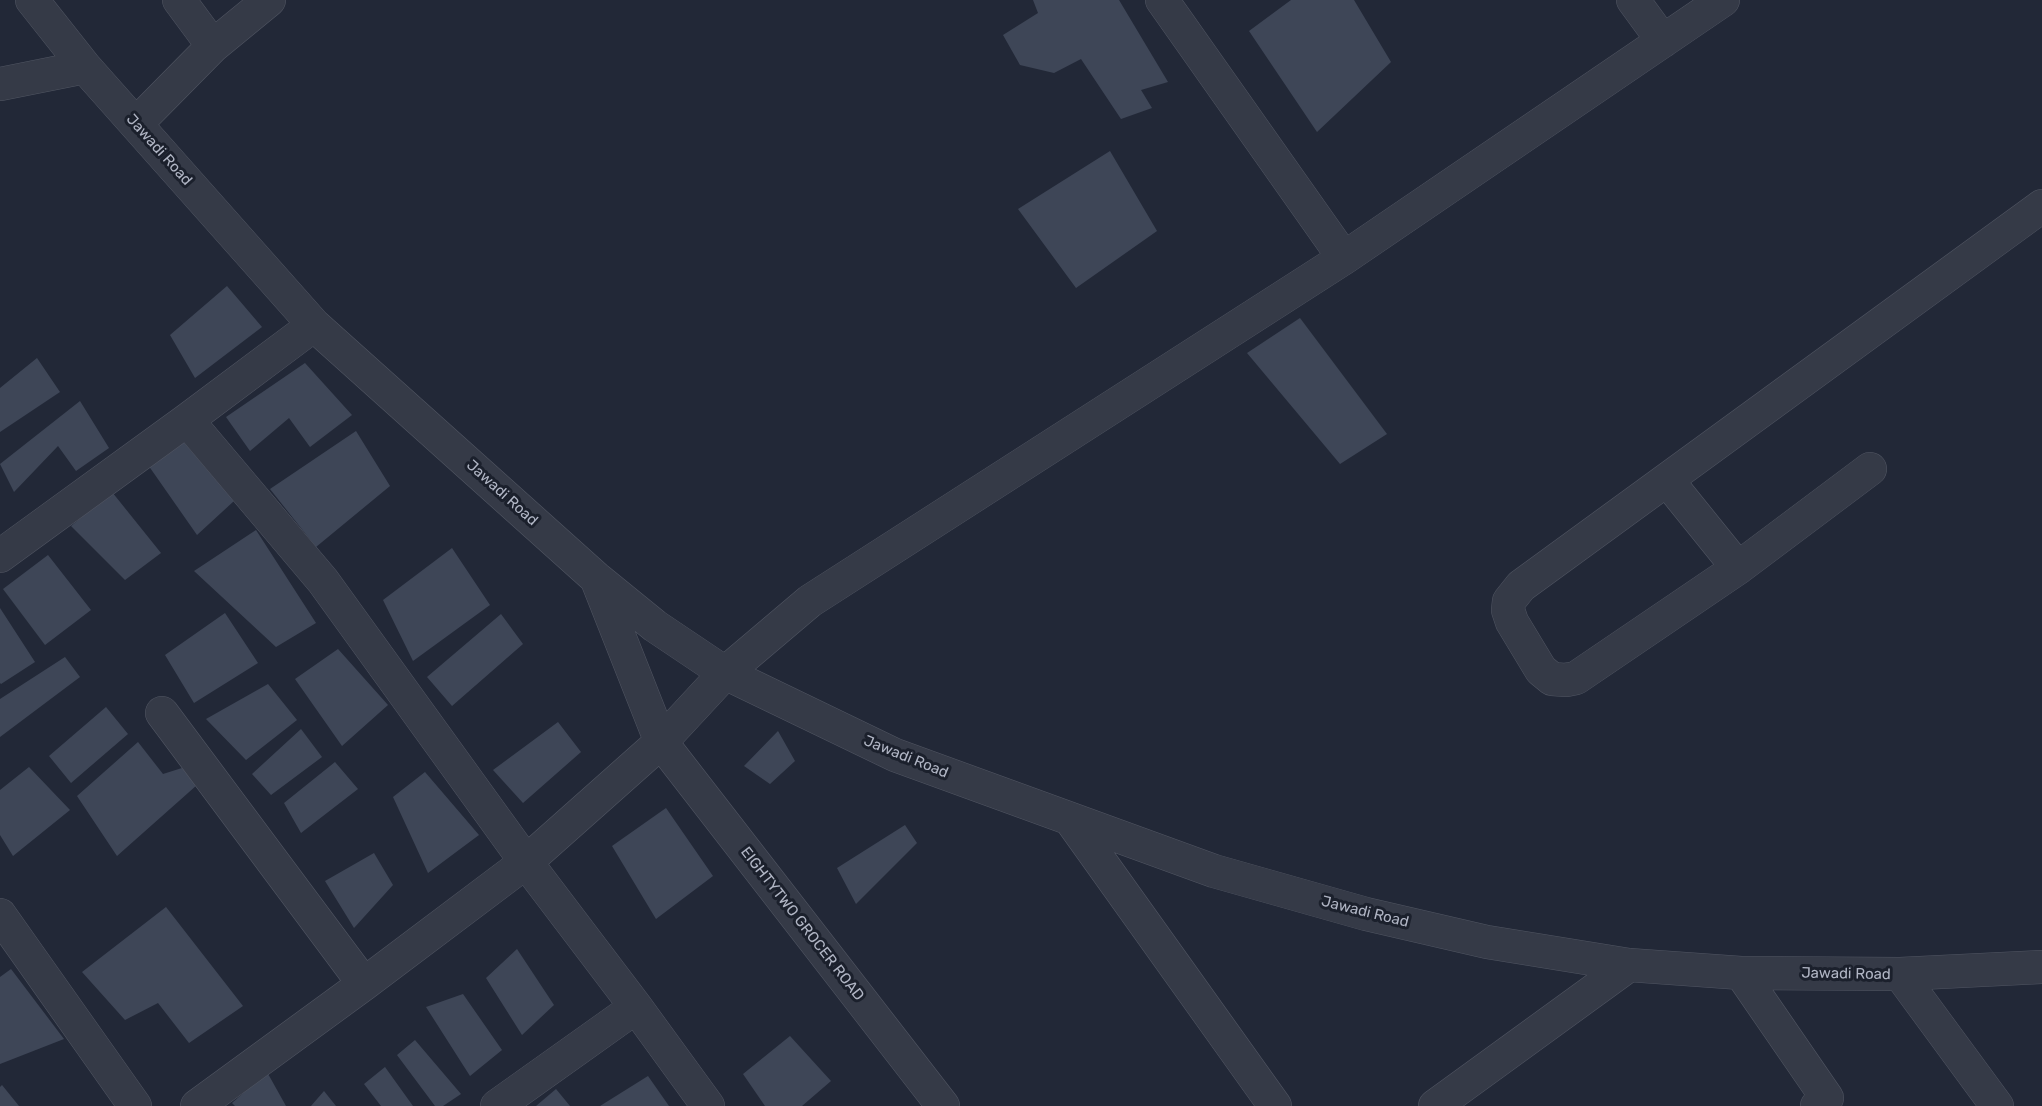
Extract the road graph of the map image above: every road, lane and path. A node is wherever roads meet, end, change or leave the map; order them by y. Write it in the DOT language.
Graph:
graph roads {
  1 [pos="32,0"];
  2 [pos="179,0"];
  3 [pos="269,0"];
  4 [pos="1162,0"];
  5 [pos="1633,0"];
  6 [pos="1723,0"];
  7 [pos="1663,41"];
  8 [pos="213,46"];
  9 [pos="85,67"];
  10 [pos="0,84"];
  11 [pos="136,124"];
  12 [pos="2042,206"];
  13 [pos="1344,258"];
  14 [pos="314,325"];
  15 [pos="188,420"];
  16 [pos="1870,470"];
  17 [pos="1667,480"];
  18 [pos="6,540"];
  19 [pos="1738,568"];
  20 [pos="596,578"];
  21 [pos="725,673"];
  22 [pos="162,713"];
  23 [pos="661,742"];
  24 [pos="1070,819"];
  25 [pos="526,862"];
  26 [pos="0,915"];
  27 [pos="1629,965"];
  28 [pos="2042,967"];
  29 [pos="1741,973"];
  30 [pos="1900,974"];
  31 [pos="364,984"];
  32 [pos="636,1007"];
  33 [pos="1826,1103"];
  34 [pos="135,1106"];
  35 [pos="197,1106"];
  36 [pos="497,1106"];
  37 [pos="708,1106"];
  38 [pos="942,1106"];
  39 [pos="1275,1106"];
  40 [pos="1436,1106"];
  41 [pos="1997,1106"];
  1 -- 9 [label="street, Jawadi Road"];
  2 -- 8 [label="street"];
  3 -- 8 [label="street"];
  4 -- 13 [label="street"];
  5 -- 7 [label="street"];
  6 -- 7 [label="street"];
  7 -- 13 [label="street"];
  8 -- 11 [label="street"];
  9 -- 10 [label="street"];
  9 -- 11 [label="street, Jawadi Road"];
  11 -- 14 [label="street, Jawadi Road"];
  12 -- 17 [label="street"];
  13 -- 21 [label="street"];
  14 -- 15 [label="street"];
  14 -- 20 [label="street, Jawadi Road"];
  15 -- 18 [label="street"];
  15 -- 25 [label="street"];
  16 -- 19 [label="street"];
  17 -- 19 [label="street"];
  17 -- 19 [label="street"];
  20 -- 21 [label="street, Jawadi Road"];
  20 -- 23 [label="street, EIGHTYTWO GROCER ROAD"];
  21 -- 23 [label="street"];
  21 -- 24 [label="street, Jawadi Road"];
  22 -- 31 [label="street"];
  23 -- 25 [label="street"];
  23 -- 38 [label="street, EIGHTYTWO GROCER ROAD"];
  24 -- 27 [label="street, Jawadi Road"];
  24 -- 39 [label="street"];
  25 -- 31 [label="street"];
  25 -- 32 [label="street"];
  26 -- 34 [label="street"];
  27 -- 29 [label="street, Jawadi Road"];
  27 -- 40 [label="street"];
  28 -- 30 [label="street, Jawadi Road"];
  29 -- 30 [label="street, Jawadi Road"];
  29 -- 33 [label="street"];
  30 -- 41 [label="street"];
  31 -- 35 [label="street"];
  32 -- 36 [label="street"];
  32 -- 37 [label="street"];
}
